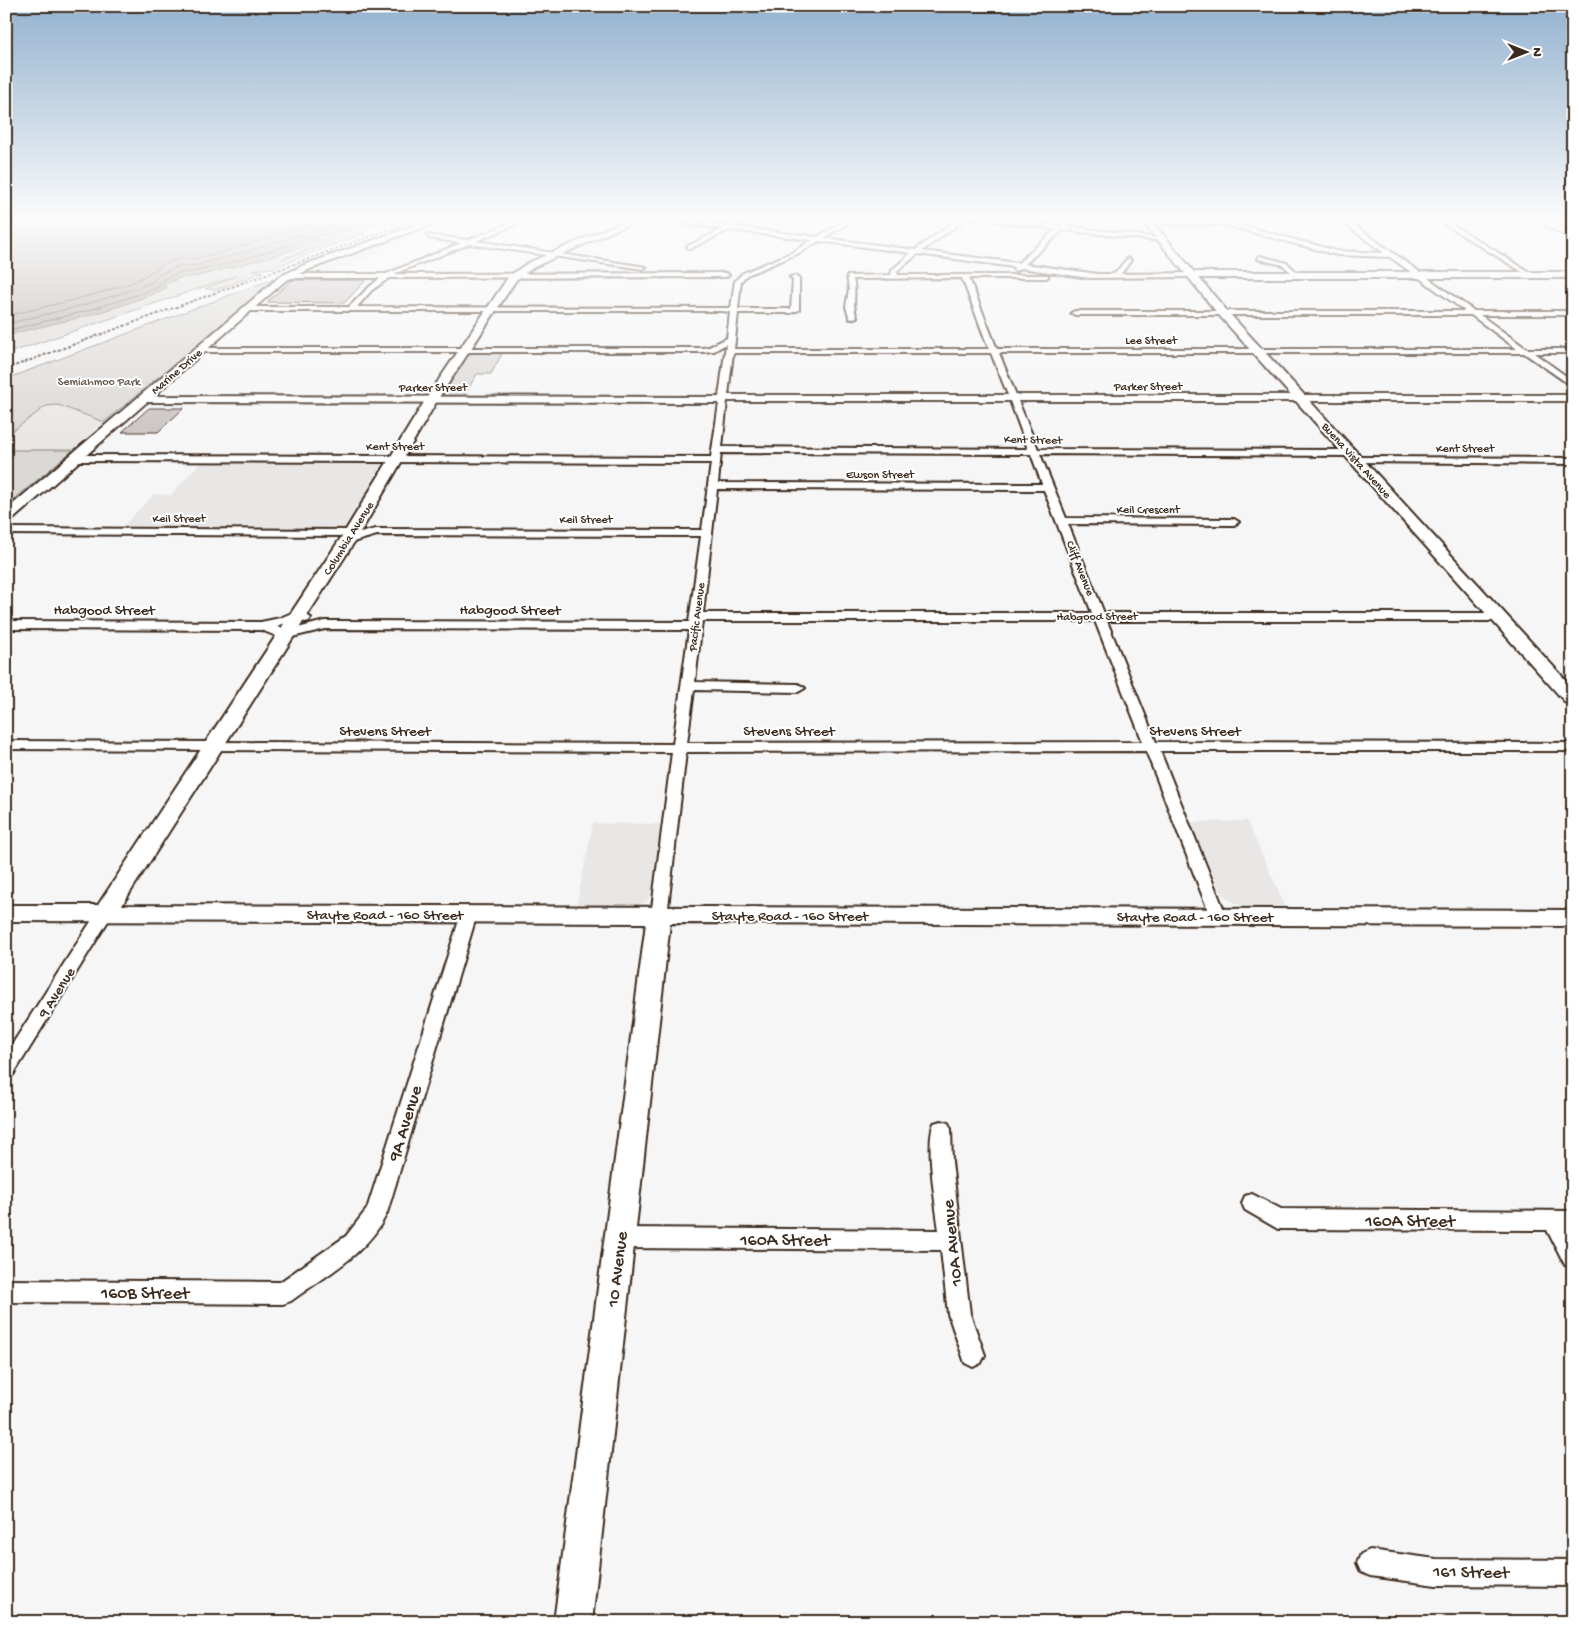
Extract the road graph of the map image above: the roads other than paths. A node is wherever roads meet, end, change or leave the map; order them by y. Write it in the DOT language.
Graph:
graph roads {
  1 [pos="265,294"];
  2 [pos="366,294"];
  3 [pos="501,294"];
  4 [pos="737,294"];
  5 [pos="796,294"];
  6 [pos="851,294"];
  7 [pos="972,294"];
  8 [pos="1208,294"];
  9 [pos="1444,294"];
  10 [pos="248,309"];
  11 [pos="351,309"];
  12 [pos="490,309"];
  13 [pos="1075,313"];
  14 [pos="1223,313"];
  15 [pos="1471,313"];
  16 [pos="1573,313"];
  17 [pos="735,315"];
  18 [pos="853,317"];
  19 [pos="731,339"];
  20 [pos="200,350"];
  21 [pos="464,350"];
  22 [pos="729,351"];
  23 [pos="996,351"];
  24 [pos="1259,351"];
  25 [pos="1526,351"];
  26 [pos="1573,352"];
  27 [pos="1573,385"];
  28 [pos="1014,398"];
  29 [pos="1301,398"];
  30 [pos="1573,398"];
  31 [pos="144,399"];
  32 [pos="432,399"];
  33 [pos="722,399"];
  34 [pos="1035,451"];
  35 [pos="715,455"];
  36 [pos="1354,456"];
  37 [pos="76,458"];
  38 [pos="398,459"];
  39 [pos="1573,461"];
  40 [pos="712,486"];
  41 [pos="1048,487"];
  42 [pos="6,518"];
  43 [pos="1063,521"];
  44 [pos="1234,522"];
  45 [pos="6,531"];
  46 [pos="352,532"];
  47 [pos="376,532"];
  48 [pos="706,533"];
  49 [pos="300,614"];
  50 [pos="1100,616"];
  51 [pos="1498,617"];
  52 [pos="695,621"];
  53 [pos="6,625"];
  54 [pos="261,626"];
  55 [pos="325,626"];
  56 [pos="284,636"];
  57 [pos="688,686"];
  58 [pos="798,688"];
  59 [pos="1573,699"];
  60 [pos="6,745"];
  61 [pos="213,746"];
  62 [pos="1150,746"];
  63 [pos="680,747"];
  64 [pos="1573,747"];
  65 [pos="6,913"];
  66 [pos="105,913"];
  67 [pos="468,914"];
  68 [pos="1218,915"];
  69 [pos="659,916"];
  70 [pos="1573,918"];
  71 [pos="6,1070"];
  72 [pos="941,1129"];
  73 [pos="1252,1203"];
  74 [pos="1563,1221"];
  75 [pos="619,1238"];
  76 [pos="950,1240"];
  77 [pos="1573,1258"];
  78 [pos="6,1291"];
  79 [pos="283,1293"];
  80 [pos="972,1355"];
  81 [pos="1370,1563"];
  82 [pos="1573,1573"];
  83 [pos="573,1622"];
  1 -- 10 [label="street, Marine Drive"];
  2 -- 11 [label="street"];
  3 -- 12 [label="street, Columbia Avenue"];
  4 -- 17 [label="street, Pacific Avenue"];
  5 -- 17 [label="street"];
  6 -- 18 [label="street"];
  7 -- 23 [label="street, Cliff Avenue"];
  8 -- 14 [label="street, Buena Vista Avenue"];
  9 -- 15 [label="street"];
  10 -- 11 [label="street"];
  10 -- 20 [label="street, Marine Drive"];
  11 -- 12 [label="street"];
  12 -- 17 [label="street"];
  12 -- 21 [label="street, Columbia Avenue"];
  13 -- 14 [label="street"];
  14 -- 15 [label="street"];
  14 -- 24 [label="street, Buena Vista Avenue"];
  15 -- 16 [label="street"];
  15 -- 25 [label="street"];
  17 -- 19 [label="street, Pacific Avenue"];
  19 -- 21 [label="street"];
  19 -- 22 [label="street, Pacific Avenue"];
  20 -- 21 [label="street"];
  20 -- 31 [label="street, Marine Drive"];
  21 -- 32 [label="street, Columbia Avenue"];
  22 -- 23 [label="street, Lee Street"];
  22 -- 33 [label="street, Pacific Avenue"];
  23 -- 24 [label="street, Lee Street"];
  23 -- 28 [label="street, Cliff Avenue"];
  24 -- 25 [label="street, Lee Street"];
  24 -- 29 [label="street, Buena Vista Avenue"];
  25 -- 26 [label="street, Lee Street"];
  25 -- 27 [label="street"];
  28 -- 29 [label="street, Parker Street"];
  28 -- 33 [label="street, Parker Street"];
  28 -- 34 [label="street, Cliff Avenue"];
  29 -- 30 [label="street, Parker Street"];
  29 -- 36 [label="street, Buena Vista Avenue"];
  31 -- 32 [label="street, Parker Street"];
  31 -- 37 [label="street, Marine Drive"];
  32 -- 33 [label="street, Parker Street"];
  32 -- 38 [label="street, Columbia Avenue"];
  33 -- 35 [label="street, Pacific Avenue"];
  34 -- 35 [label="street, Kent Street"];
  34 -- 36 [label="street, Kent Street"];
  34 -- 41 [label="street, Cliff Avenue"];
  35 -- 38 [label="street, Kent Street"];
  35 -- 40 [label="street, Pacific Avenue"];
  36 -- 39 [label="street, Kent Street"];
  36 -- 51 [label="street, Buena Vista Avenue"];
  37 -- 38 [label="street, Kent Street"];
  37 -- 42 [label="street, Marine Drive"];
  38 -- 46 [label="street, Columbia Avenue"];
  40 -- 41 [label="street, Ewson Street"];
  40 -- 48 [label="street, Pacific Avenue"];
  41 -- 43 [label="street, Cliff Avenue"];
  43 -- 44 [label="street, Keil Crescent"];
  43 -- 50 [label="street, Cliff Avenue"];
  45 -- 46 [label="street, Keil Street"];
  46 -- 47 [label="street, Keil Street"];
  46 -- 47 [label="street, Keil Street"];
  46 -- 49 [label="street, Columbia Avenue"];
  47 -- 48 [label="street, Keil Street"];
  48 -- 52 [label="street, Pacific Avenue"];
  49 -- 54 [label="street, Habgood Street"];
  49 -- 55 [label="street, Habgood Street"];
  49 -- 56 [label="street, Columbia Avenue"];
  50 -- 51 [label="street, Habgood Street"];
  50 -- 52 [label="street, Habgood Street"];
  50 -- 62 [label="street, Cliff Avenue"];
  51 -- 59 [label="street, Buena Vista Avenue"];
  52 -- 55 [label="street, Habgood Street"];
  52 -- 57 [label="street, Pacific Avenue"];
  53 -- 54 [label="street, Habgood Street"];
  54 -- 56 [label="street, Habgood Street"];
  55 -- 56 [label="street, Habgood Street"];
  56 -- 61 [label="street, Columbia Avenue"];
  57 -- 58 [label="street"];
  57 -- 63 [label="street, Pacific Avenue"];
  60 -- 61 [label="street, Stevens Street"];
  61 -- 63 [label="street, Stevens Street"];
  61 -- 66 [label="street, Columbia Avenue"];
  62 -- 63 [label="street, Stevens Street"];
  62 -- 64 [label="street, Stevens Street"];
  62 -- 68 [label="street, Cliff Avenue"];
  63 -- 69 [label="street, Pacific Avenue"];
  65 -- 66 [label="street, Stayte Road - 160 Street"];
  66 -- 67 [label="street, Stayte Road - 160 Street"];
  66 -- 71 [label="street, 9 Avenue"];
  67 -- 69 [label="street, Stayte Road - 160 Street"];
  67 -- 79 [label="street, 9A Avenue"];
  68 -- 69 [label="street, Stayte Road - 160 Street"];
  68 -- 70 [label="street, Stayte Road - 160 Street"];
  69 -- 75 [label="street, 10 Avenue"];
  72 -- 76 [label="street, 10A Avenue"];
  73 -- 74 [label="street, 160A Street"];
  74 -- 77 [label="street"];
  75 -- 76 [label="street, 160A Street"];
  75 -- 83 [label="street, 10 Avenue"];
  76 -- 80 [label="street, 10A Avenue"];
  78 -- 79 [label="street, 160B Street"];
  81 -- 82 [label="street, 161 Street"];
}
